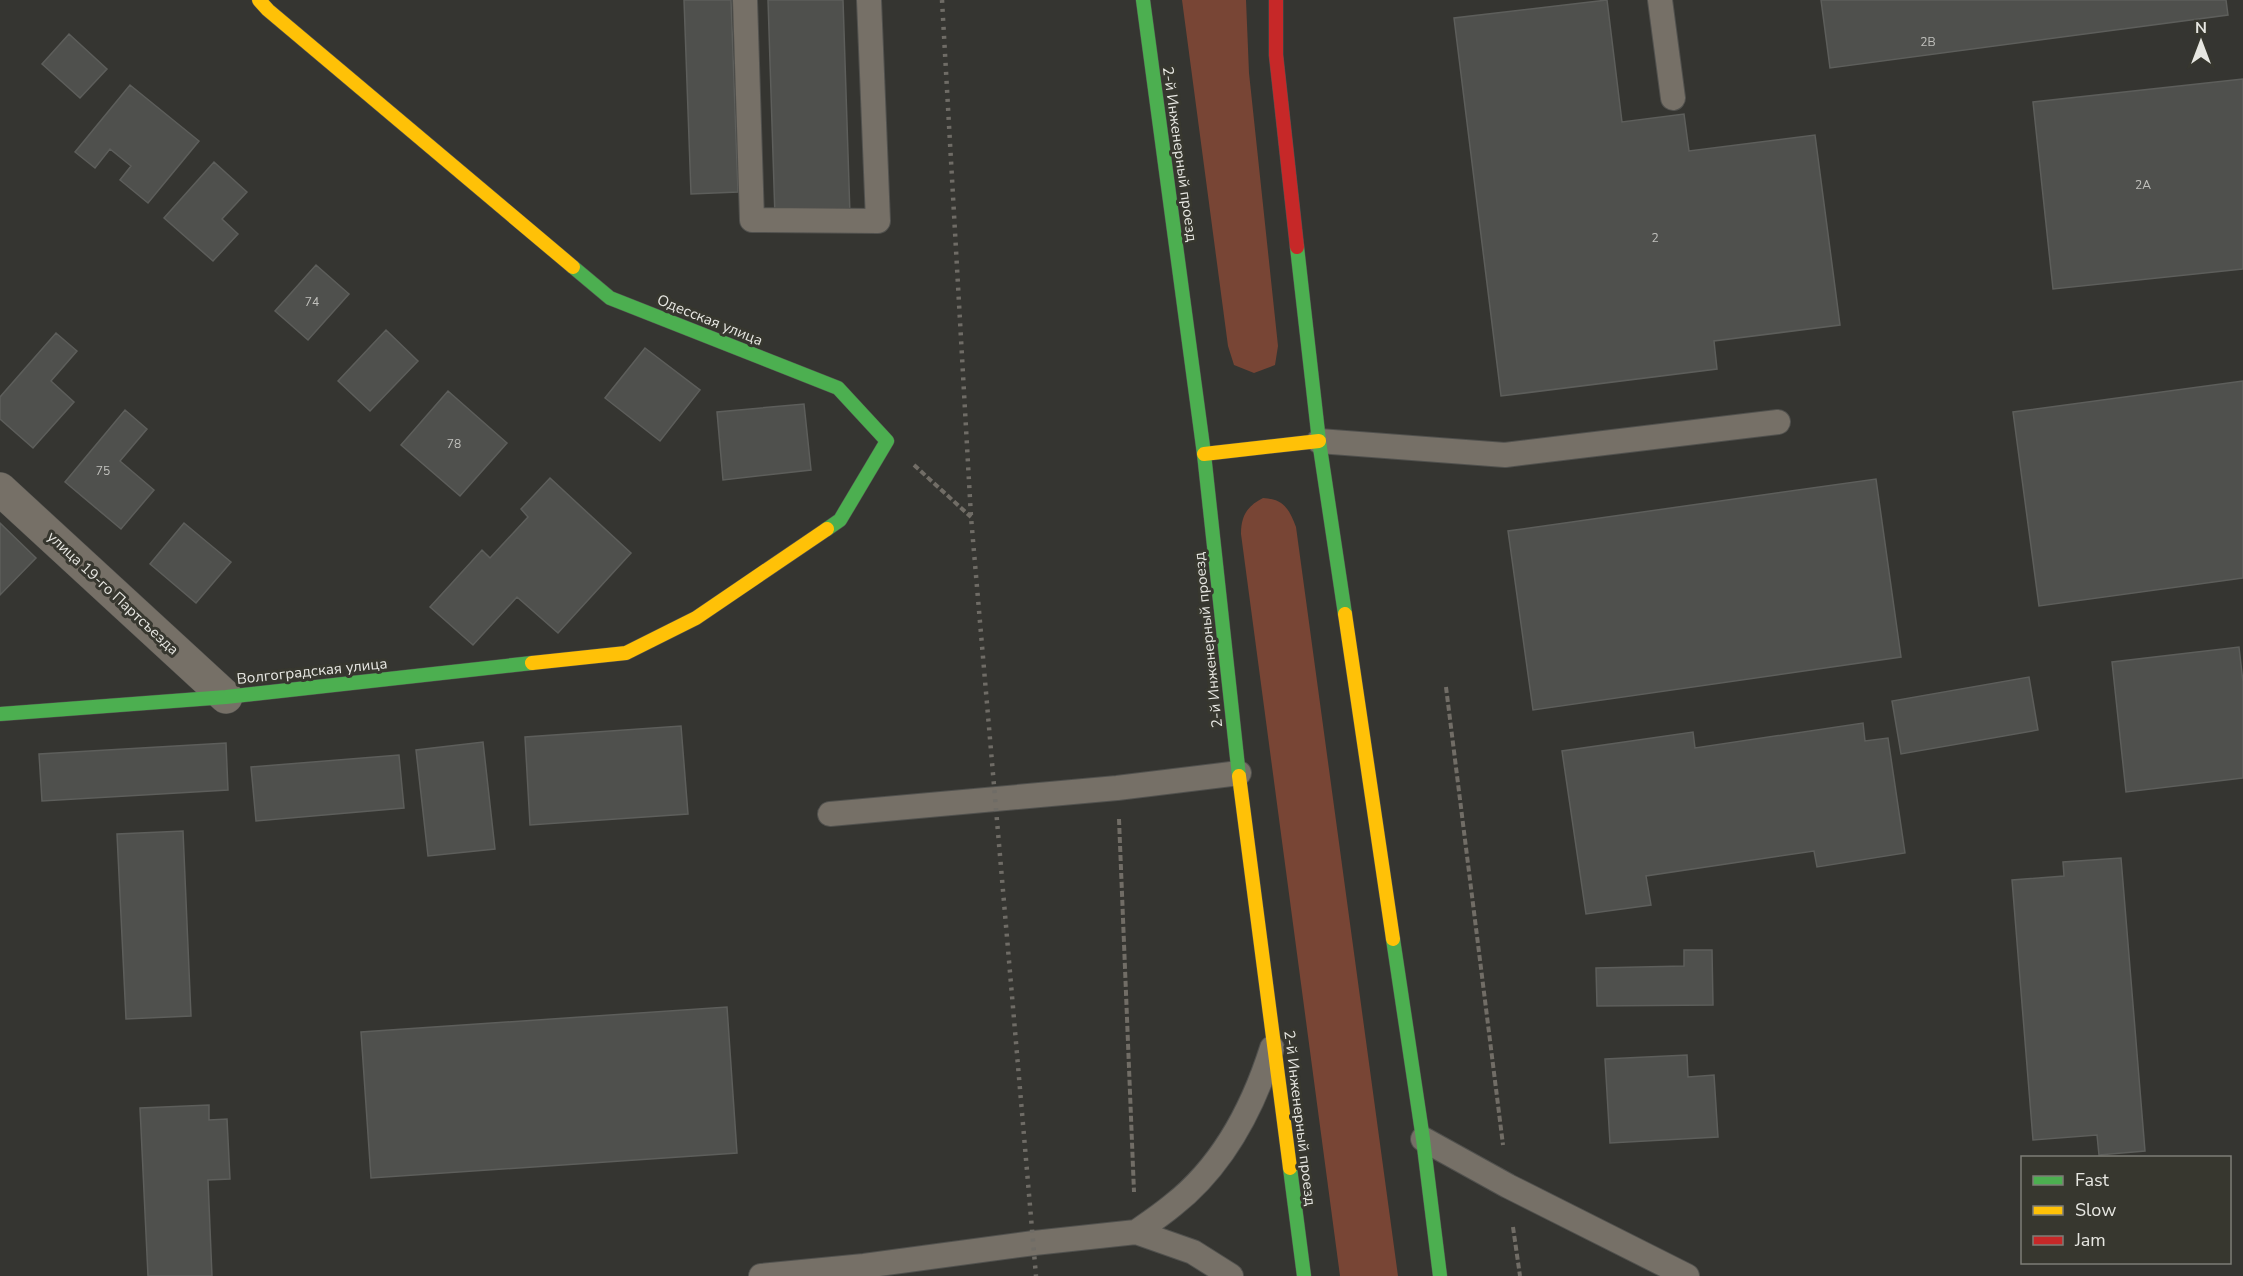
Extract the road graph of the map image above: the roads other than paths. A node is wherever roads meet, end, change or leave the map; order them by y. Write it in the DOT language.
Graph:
graph roads {
  1 [pos="259,0"];
  2 [pos="745,0"];
  3 [pos="869,0"];
  4 [pos="1143,0"];
  5 [pos="1275,0"];
  6 [pos="1660,0"];
  7 [pos="1673,98"];
  8 [pos="1778,422"];
  9 [pos="1319,441"];
  10 [pos="1204,454"];
  11 [pos="0,489"];
  12 [pos="626,653"];
  13 [pos="226,697"];
  14 [pos="0,714"];
  15 [pos="1239,773"];
  16 [pos="830,814"];
  17 [pos="1274,1042"];
  18 [pos="1423,1139"];
  19 [pos="1136,1232"];
  20 [pos="761,1276"];
  21 [pos="1231,1276"];
  22 [pos="1304,1276"];
  23 [pos="1440,1276"];
  24 [pos="1687,1276"];
  1 -- 12 [label="main road, Одесская улица"];
  2 -- 3 [label="lane"];
  4 -- 10 [label="main road, 2-й Инженерный проезд"];
  5 -- 9 [label="main road"];
  6 -- 7 [label="lane"];
  8 -- 9 [label="lane"];
  9 -- 10 [label="main road"];
  9 -- 18 [label="main road"];
  10 -- 15 [label="main road, 2-й Инженерный проезд"];
  11 -- 13 [label="street, улица 19-го Партсъезда"];
  12 -- 13 [label="main road, Волгоградская улица"];
  13 -- 14 [label="main road, Волгоградская улица"];
  15 -- 16 [label="lane"];
  15 -- 17 [label="main road, 2-й Инженерный проезд"];
  17 -- 19 [label="lane"];
  17 -- 22 [label="main road, 2-й Инженерный проезд"];
  18 -- 23 [label="main road"];
  18 -- 24 [label="lane"];
  19 -- 20 [label="lane"];
  19 -- 21 [label="lane"];
}
